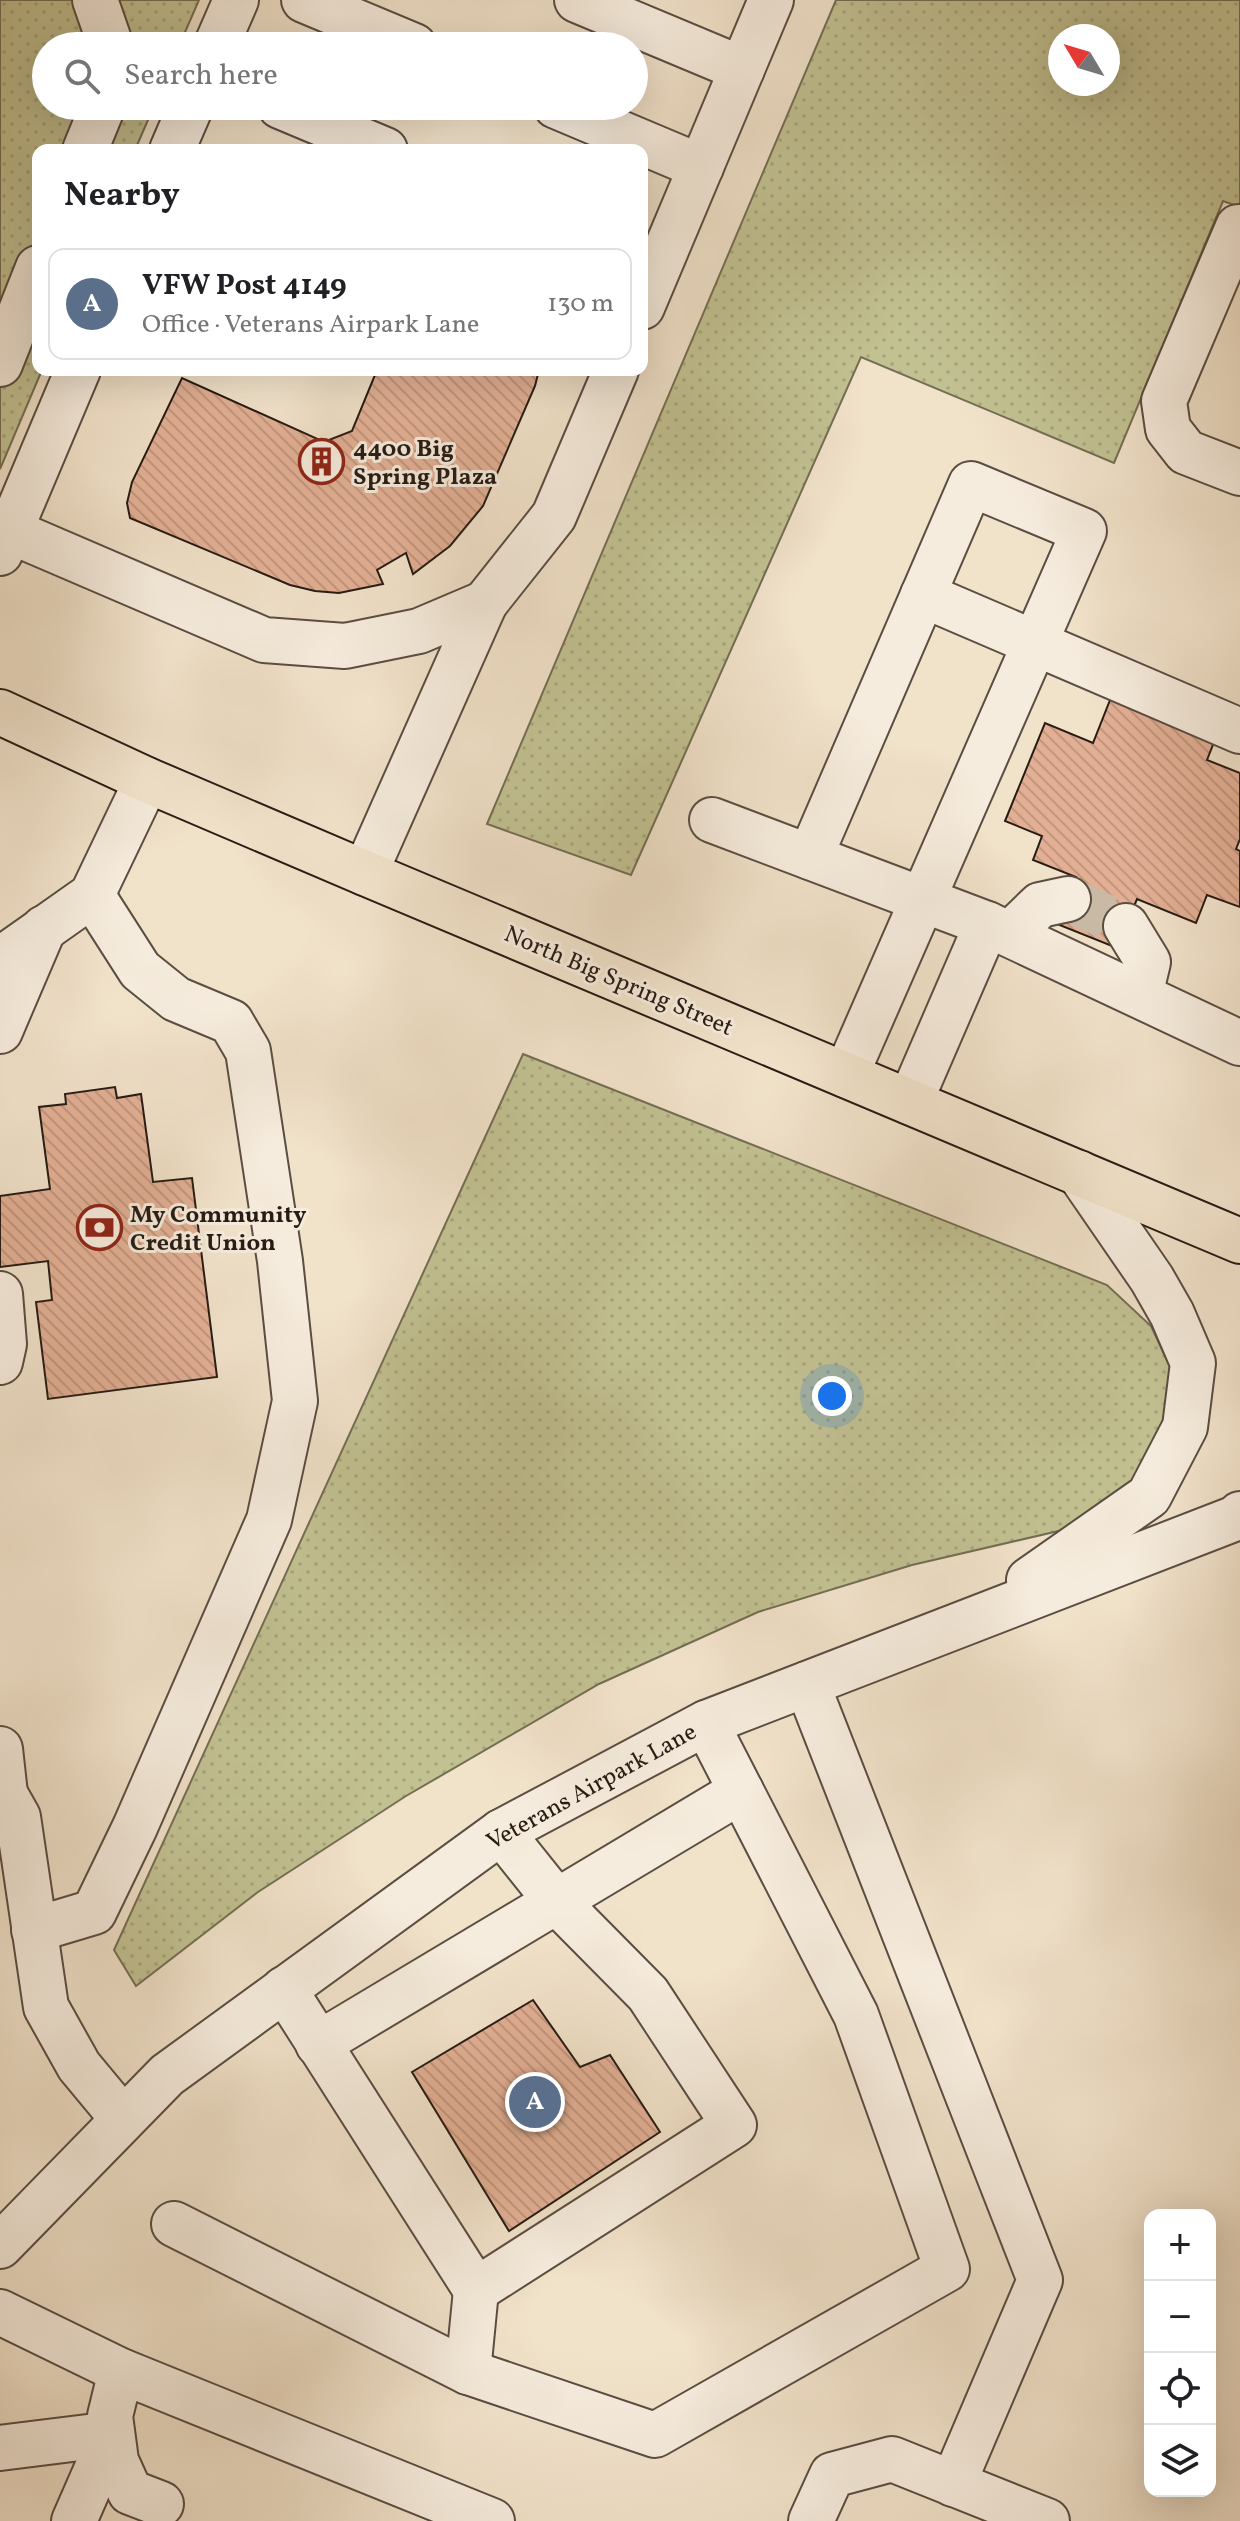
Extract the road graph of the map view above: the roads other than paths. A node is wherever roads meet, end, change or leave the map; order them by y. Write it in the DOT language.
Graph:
graph roads {
  1 [pos="95,0"];
  2 [pos="236,0"];
  3 [pos="304,0"];
  4 [pos="577,0"];
  5 [pos="771,0"];
  6 [pos="106,32"];
  7 [pos="222,32"];
  8 [pos="381,32"];
  9 [pos="742,69"];
  10 [pos="97,120"];
  11 [pos="185,120"];
  12 [pos="313,120"];
  13 [pos="589,120"];
  14 [pos="87,144"];
  15 [pos="175,144"];
  16 [pos="371,144"];
  17 [pos="646,144"];
  18 [pos="648,145"];
  19 [pos="701,167"];
  20 [pos="1238,227"];
  21 [pos="651,262"];
  22 [pos="32,283"];
  23 [pos="0,364"];
  24 [pos="75,376"];
  25 [pos="613,376"];
  26 [pos="1240,473"];
  27 [pos="5,542"];
  28 [pos="923,595"];
  29 [pos="485,603"];
  30 [pos="1035,643"];
  31 [pos="0,712"];
  32 [pos="1240,731"];
  33 [pos="147,780"];
  34 [pos="712,820"];
  35 [pos="810,857"];
  36 [pos="365,873"];
  37 [pos="92,895"];
  38 [pos="922,899"];
  39 [pos="1068,899"];
  40 [pos="1126,926"];
  41 [pos="999,929"];
  42 [pos="14,954"];
  43 [pos="1140,995"];
  44 [pos="0,1031"];
  45 [pos="1240,1043"];
  46 [pos="846,1075"];
  47 [pos="910,1102"];
  48 [pos="1079,1173"];
  49 [pos="1240,1241"];
  50 [pos="0,1294"];
  51 [pos="0,1362"];
  52 [pos="1240,1514"];
  53 [pos="968,1622"];
  54 [pos="807,1684"];
  55 [pos="706,1723"];
  56 [pos="0,1749"];
  57 [pos="741,1791"];
  58 [pos="2,1793"];
  59 [pos="501,1832"];
  60 [pos="557,1902"];
  61 [pos="34,1930"];
  62 [pos="284,1989"];
  63 [pos="318,2044"];
  64 [pos="123,2119"];
  65 [pos="174,2224"];
  66 [pos="0,2246"];
  67 [pos="476,2290"];
  68 [pos="0,2312"];
  69 [pos="121,2371"];
  70 [pos="468,2372"];
  71 [pos="112,2434"];
  72 [pos="0,2448"];
  73 [pos="953,2484"];
  74 [pos="161,2504"];
  75 [pos="74,2521"];
  76 [pos="492,2521"];
  77 [pos="811,2521"];
  78 [pos="1047,2521"];
  1 -- 6 [label="street"];
  2 -- 7 [label="street"];
  3 -- 8 [label="street"];
  4 -- 9 [label="street"];
  5 -- 9 [label="street"];
  9 -- 19 [label="street"];
  10 -- 14 [label="street"];
  11 -- 15 [label="street"];
  12 -- 16 [label="street"];
  13 -- 17 [label="street"];
  18 -- 19 [label="street"];
  19 -- 21 [label="street"];
  20 -- 26 [label="street"];
  22 -- 23 [label="street"];
  24 -- 27 [label="street"];
  25 -- 29 [label="street"];
  27 -- 29 [label="street"];
  28 -- 30 [label="street"];
  28 -- 30 [label="street"];
  28 -- 35 [label="street"];
  29 -- 36 [label="street"];
  30 -- 32 [label="street"];
  30 -- 38 [label="street"];
  31 -- 33 [label="highway, North Big Spring Street"];
  33 -- 36 [label="highway, North Big Spring Street"];
  33 -- 37 [label="street"];
  34 -- 35 [label="street"];
  35 -- 38 [label="street"];
  36 -- 46 [label="highway, North Big Spring Street"];
  37 -- 42 [label="street"];
  37 -- 61 [label="street"];
  38 -- 41 [label="street"];
  38 -- 46 [label="street"];
  39 -- 41 [label="street"];
  40 -- 43 [label="street"];
  41 -- 43 [label="street"];
  41 -- 47 [label="street"];
  42 -- 44 [label="street"];
  43 -- 45 [label="street"];
  46 -- 47 [label="highway, North Big Spring Street"];
  47 -- 48 [label="highway, North Big Spring Street"];
  48 -- 49 [label="highway, North Big Spring Street"];
  48 -- 53 [label="street"];
  50 -- 51 [label="street"];
  52 -- 53 [label="street, Veterans Airpark Lane"];
  53 -- 54 [label="street, Veterans Airpark Lane"];
  54 -- 55 [label="street, Veterans Airpark Lane"];
  54 -- 73 [label="street"];
  55 -- 57 [label="street"];
  55 -- 59 [label="street, Veterans Airpark Lane"];
  56 -- 58 [label="street"];
  57 -- 60 [label="street"];
  57 -- 70 [label="street"];
  58 -- 61 [label="street"];
  59 -- 60 [label="street"];
  59 -- 62 [label="street, Veterans Airpark Lane"];
  60 -- 63 [label="street"];
  60 -- 67 [label="street"];
  61 -- 64 [label="street"];
  62 -- 63 [label="street"];
  62 -- 64 [label="street, Veterans Airpark Lane"];
  63 -- 67 [label="street"];
  64 -- 66 [label="street, Veterans Airpark Lane"];
  65 -- 70 [label="street"];
  67 -- 70 [label="street"];
  68 -- 69 [label="street"];
  69 -- 71 [label="street"];
  69 -- 76 [label="street"];
  71 -- 72 [label="street"];
  71 -- 74 [label="street"];
  71 -- 75 [label="street"];
  73 -- 77 [label="street"];
  73 -- 78 [label="street"];
}
